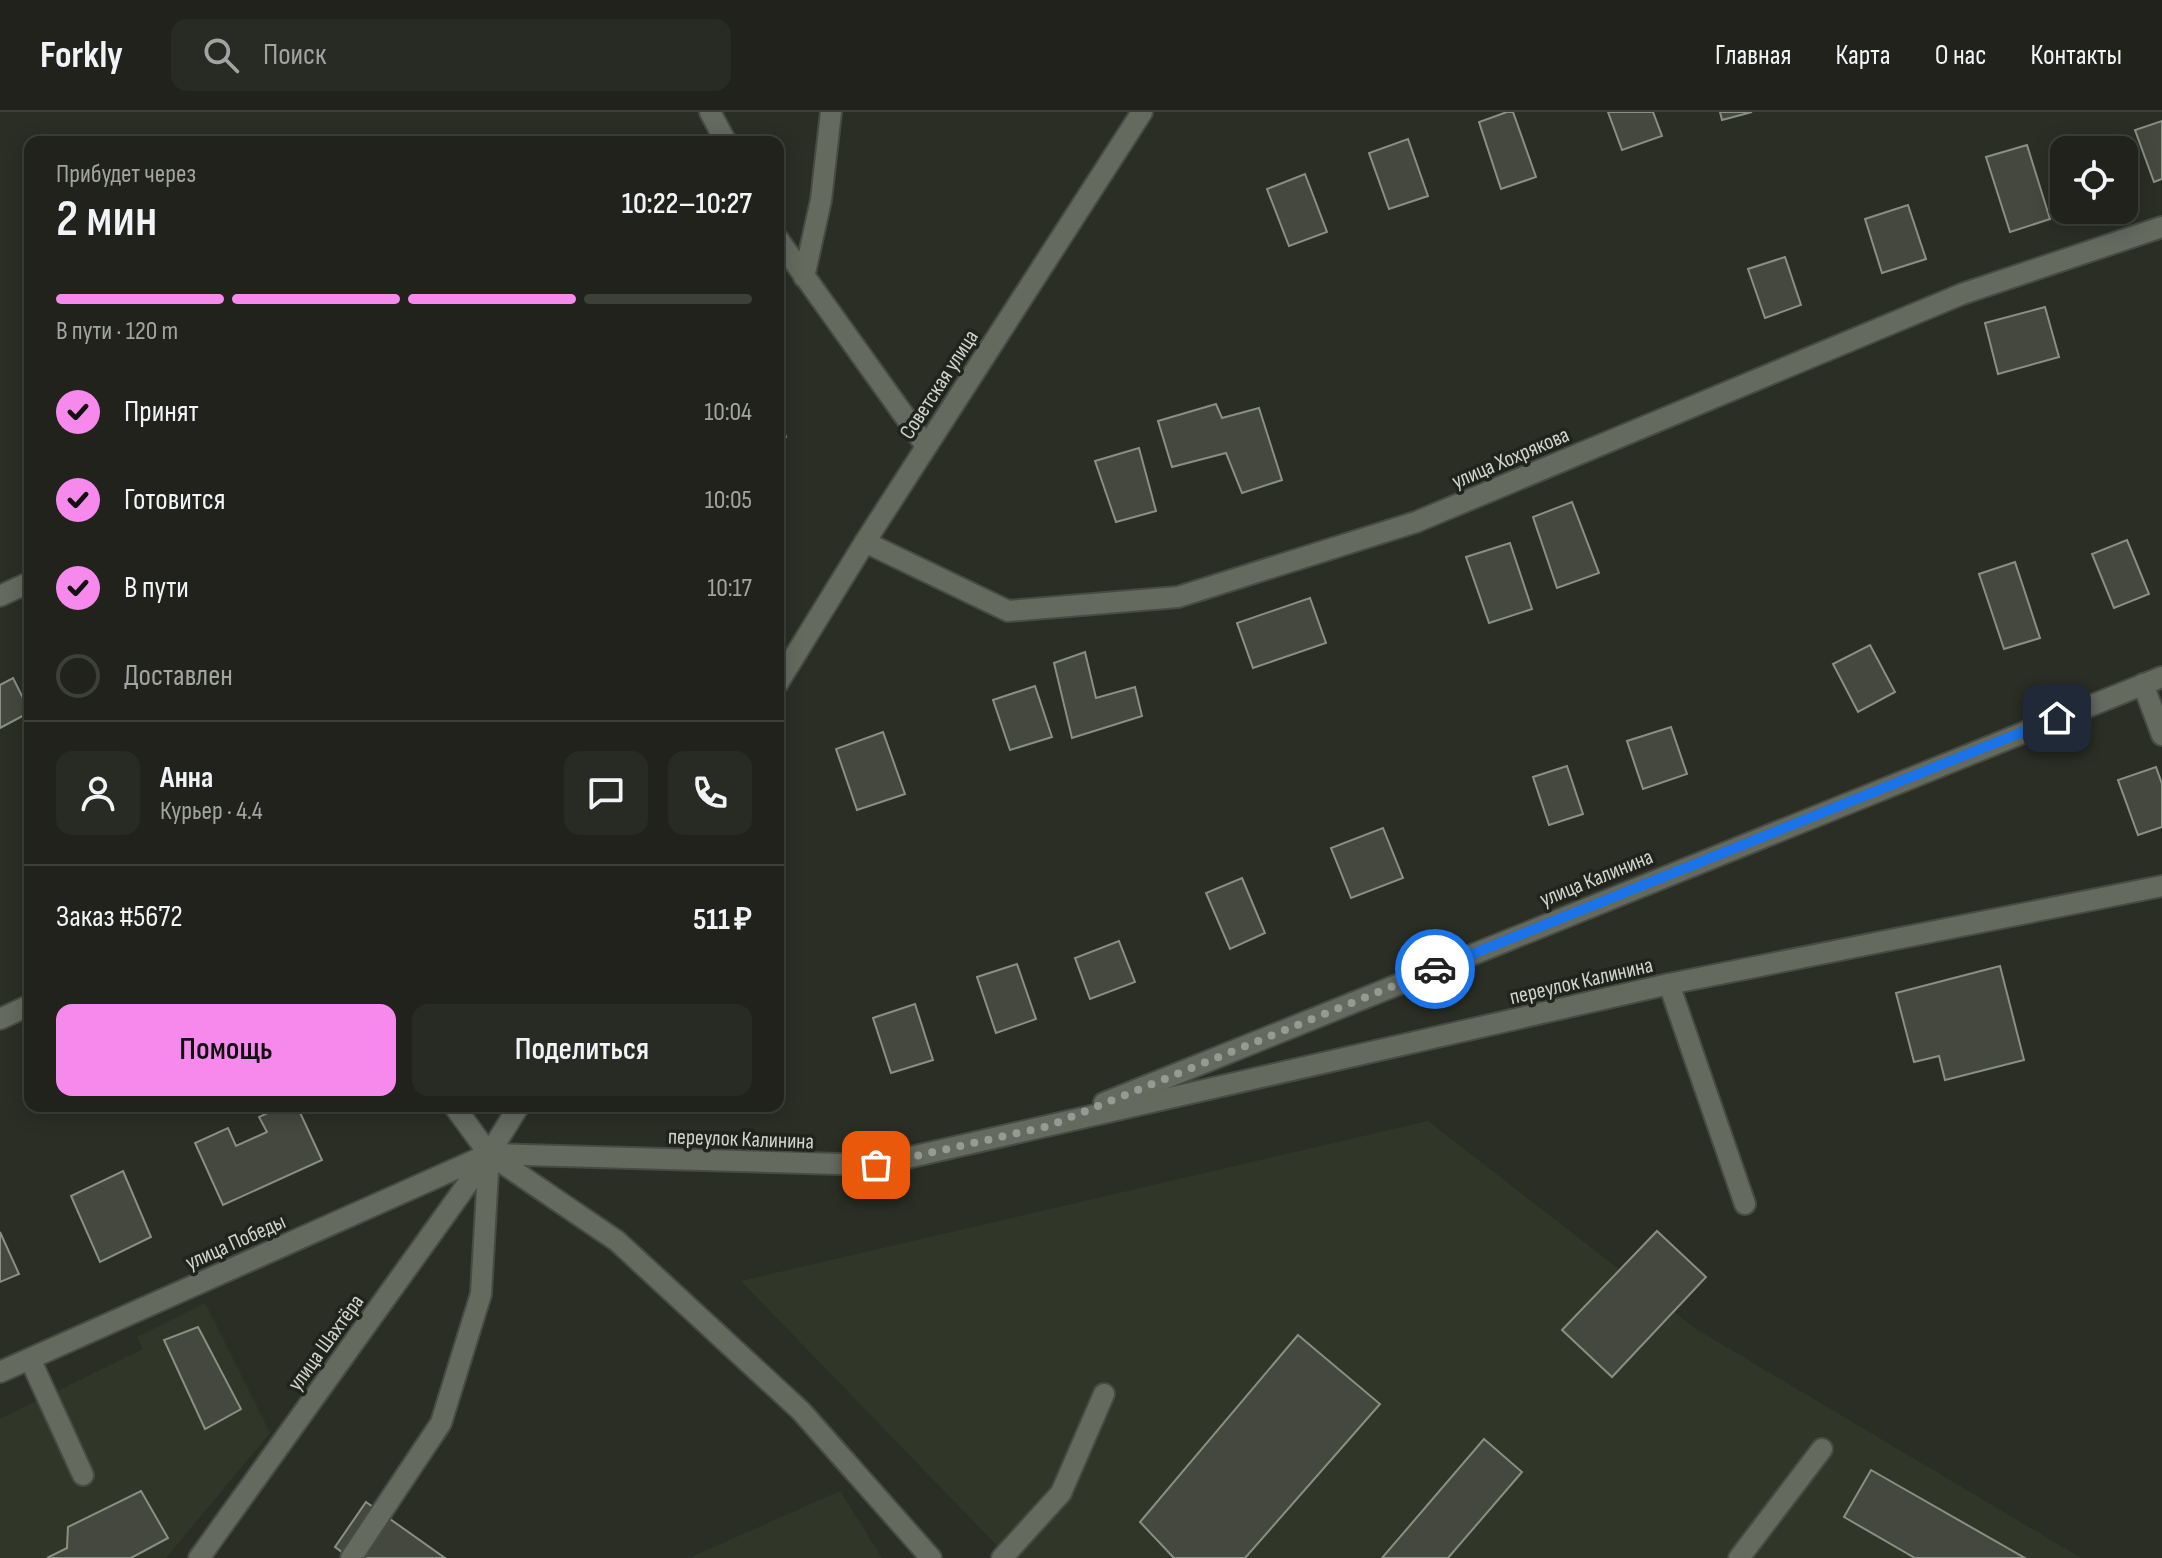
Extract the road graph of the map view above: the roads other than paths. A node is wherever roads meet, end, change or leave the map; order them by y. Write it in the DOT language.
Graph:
graph roads {
  1 [pos="710,112"];
  2 [pos="831,112"];
  3 [pos="1142,112"];
  4 [pos="723,136"];
  5 [pos="2162,227"];
  6 [pos="784,251"];
  7 [pos="804,277"];
  8 [pos="926,446"];
  9 [pos="865,542"];
  10 [pos="24,585"];
  11 [pos="0,596"];
  12 [pos="784,673"];
  13 [pos="2153,680"];
  14 [pos="2162,735"];
  15 [pos="2162,886"];
  16 [pos="1669,984"];
  17 [pos="24,1008"];
  18 [pos="0,1019"];
  19 [pos="458,1112"];
  20 [pos="515,1112"];
  21 [pos="1049,1126"];
  22 [pos="489,1154"];
  23 [pos="1745,1204"];
  24 [pos="30,1359"];
  25 [pos="0,1372"];
  26 [pos="1104,1394"];
  27 [pos="1822,1449"];
  28 [pos="83,1475"];
  29 [pos="199,1558"];
  30 [pos="351,1558"];
  31 [pos="931,1558"];
  32 [pos="1002,1558"];
  33 [pos="1739,1558"];
  1 -- 4 [label="street"];
  2 -- 7 [label="street"];
  3 -- 8 [label="street, Советская улица"];
  5 -- 9 [label="street, улица Хохрякова"];
  6 -- 7 [label="street"];
  7 -- 8 [label="street"];
  8 -- 9 [label="street, Советская улица"];
  9 -- 12 [label="street, Советская улица"];
  10 -- 11 [label="street"];
  13 -- 14 [label="street"];
  13 -- 21 [label="street, улица Калинина"];
  15 -- 16 [label="street, переулок Калинина"];
  16 -- 21 [label="street, переулок Калинина"];
  16 -- 23 [label="street"];
  17 -- 18 [label="street"];
  19 -- 22 [label="street"];
  20 -- 22 [label="street"];
  21 -- 22 [label="street, переулок Калинина"];
  22 -- 24 [label="street, улица Победы"];
  22 -- 29 [label="street, улица Шахтёра"];
  22 -- 30 [label="street"];
  22 -- 31 [label="street"];
  24 -- 25 [label="street, улица Победы"];
  24 -- 28 [label="street"];
  26 -- 32 [label="street"];
  27 -- 33 [label="street"];
}
